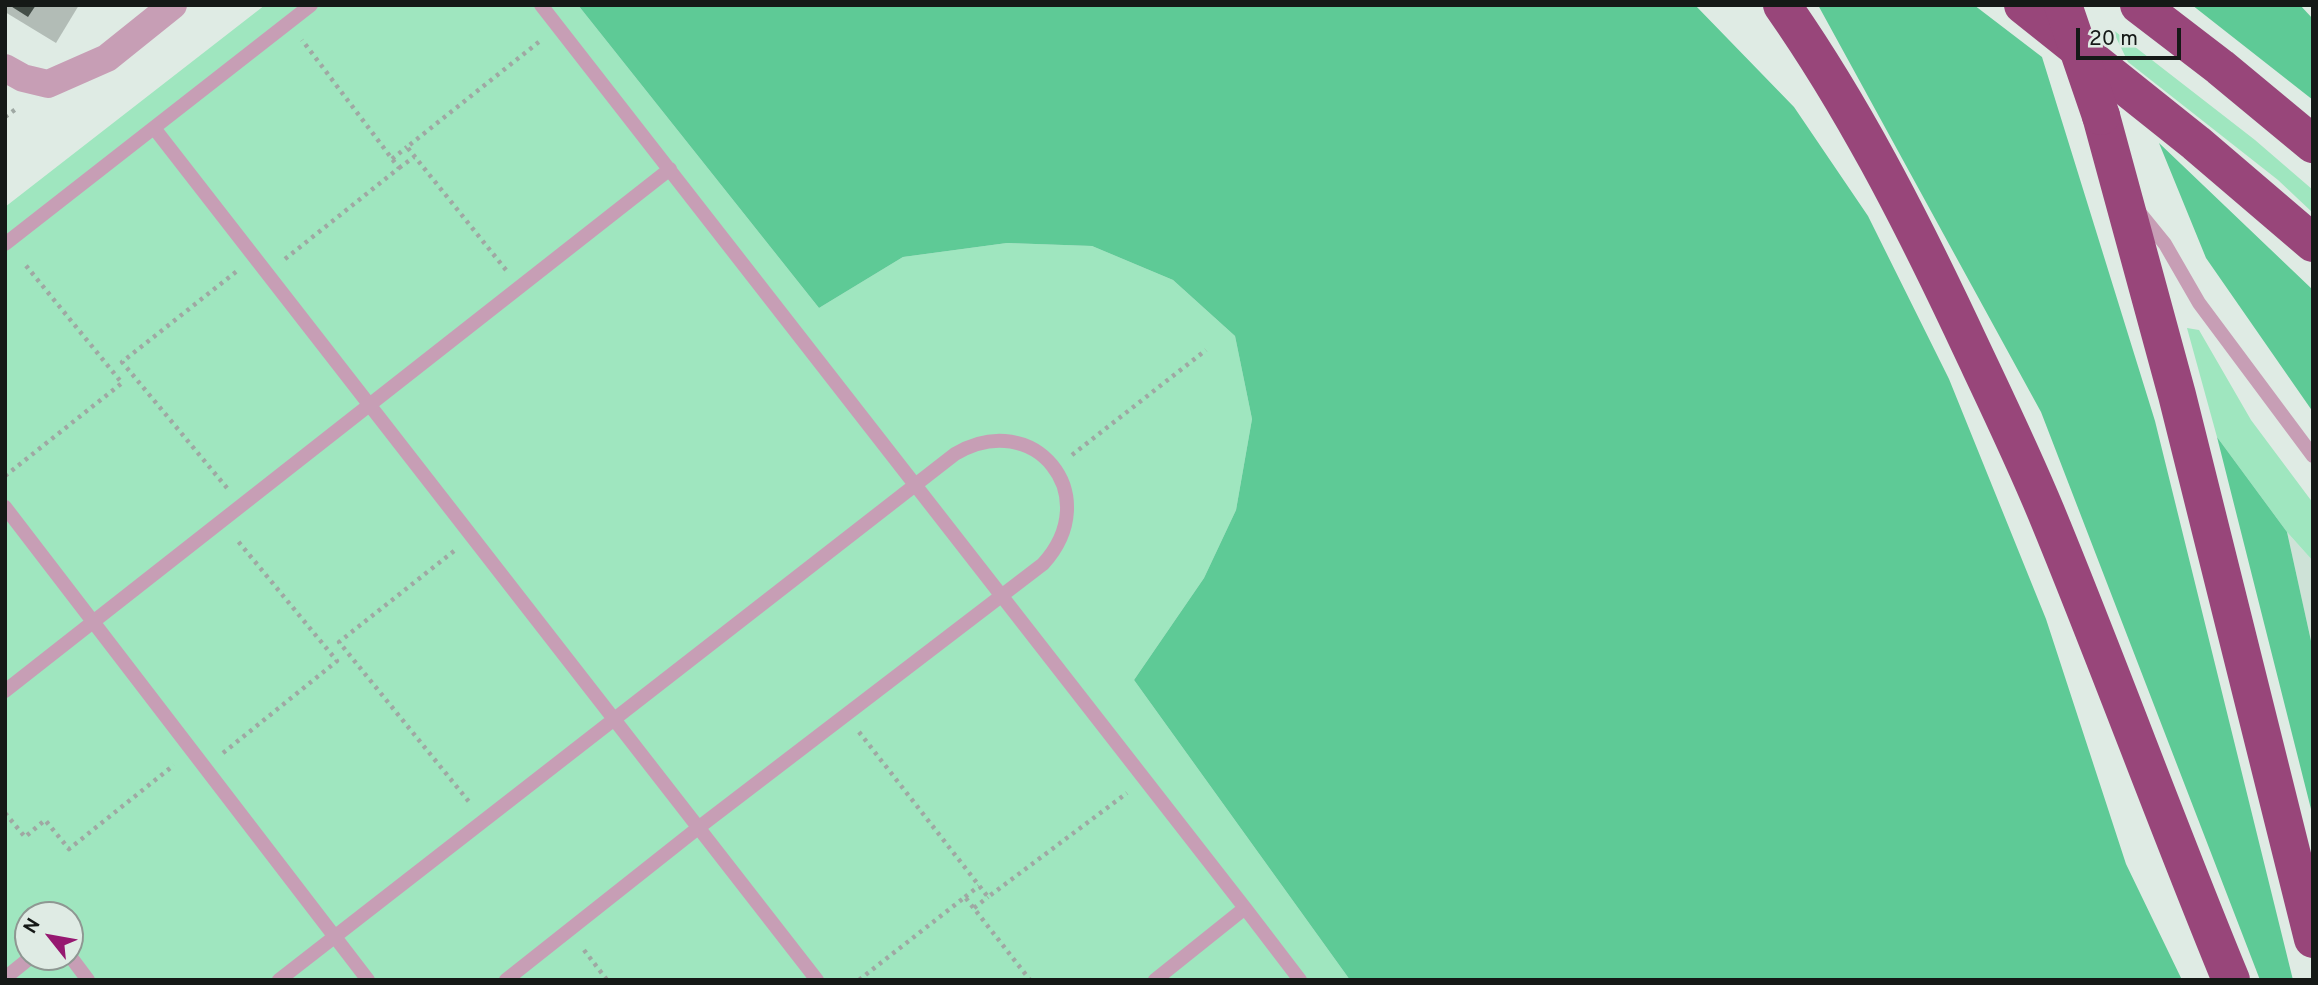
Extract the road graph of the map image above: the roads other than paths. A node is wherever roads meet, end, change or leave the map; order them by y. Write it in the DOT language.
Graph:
graph roads {
  1 [pos="173,5"];
  2 [pos="311,5"];
  3 [pos="541,5"];
  4 [pos="1782,5"];
  5 [pos="2023,5"];
  6 [pos="2063,5"];
  7 [pos="2138,5"];
  8 [pos="5,68"];
  9 [pos="154,128"];
  10 [pos="2313,144"];
  11 [pos="670,169"];
  12 [pos="2121,190"];
  13 [pos="6,243"];
  14 [pos="2313,243"];
  15 [pos="368,405"];
  16 [pos="2313,456"];
  17 [pos="916,485"];
  18 [pos="5,507"];
  19 [pos="1002,596"];
  20 [pos="94,621"];
  21 [pos="5,691"];
  22 [pos="615,720"];
  23 [pos="698,828"];
  24 [pos="1245,908"];
  25 [pos="335,937"];
  26 [pos="2313,939"];
  27 [pos="279,980"];
  28 [pos="368,980"];
  29 [pos="506,980"];
  30 [pos="817,980"];
  31 [pos="1155,980"];
  32 [pos="1300,980"];
  33 [pos="2231,980"];
  1 -- 8 [label="street"];
  2 -- 9 [label="lane"];
  3 -- 11 [label="lane"];
  4 -- 33 [label="highway"];
  5 -- 14 [label="highway"];
  6 -- 12 [label="highway, bridge"];
  7 -- 10 [label="highway"];
  9 -- 13 [label="lane"];
  9 -- 15 [label="lane"];
  11 -- 15 [label="lane"];
  11 -- 17 [label="lane"];
  12 -- 16 [label="lane"];
  12 -- 26 [label="highway"];
  15 -- 20 [label="lane"];
  15 -- 22 [label="lane"];
  17 -- 19 [label="lane"];
  17 -- 19 [label="lane"];
  17 -- 22 [label="lane"];
  18 -- 20 [label="lane"];
  19 -- 23 [label="lane"];
  19 -- 24 [label="lane"];
  20 -- 21 [label="lane"];
  20 -- 25 [label="lane"];
  22 -- 23 [label="lane"];
  22 -- 25 [label="lane"];
  23 -- 29 [label="lane"];
  23 -- 30 [label="lane"];
  24 -- 31 [label="lane"];
  24 -- 32 [label="lane"];
  25 -- 27 [label="lane"];
  25 -- 28 [label="lane"];
}
